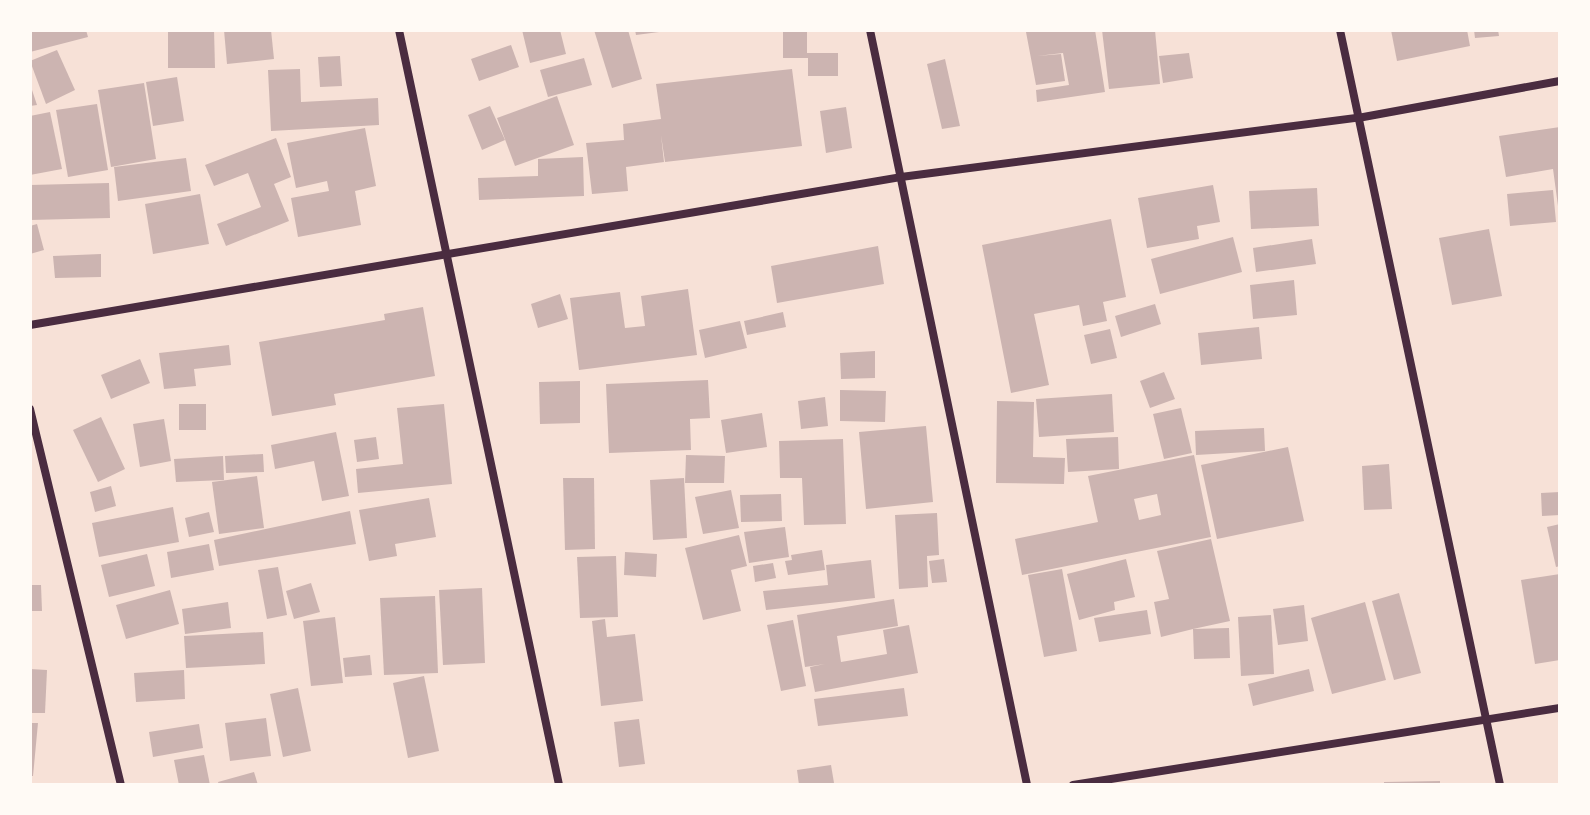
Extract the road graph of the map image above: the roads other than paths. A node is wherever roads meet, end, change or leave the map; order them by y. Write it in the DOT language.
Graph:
graph roads {
  1 [pos="399,30"];
  2 [pos="870,30"];
  3 [pos="1340,30"];
  4 [pos="1560,81"];
  5 [pos="1358,118"];
  6 [pos="901,177"];
  7 [pos="446,251"];
  8 [pos="30,325"];
  9 [pos="30,409"];
  10 [pos="1560,708"];
  11 [pos="1487,720"];
  12 [pos="121,785"];
  13 [pos="559,785"];
  14 [pos="1027,785"];
  15 [pos="1073,785"];
  16 [pos="1500,785"];
  1 -- 7 [label="street"];
  2 -- 6 [label="street"];
  3 -- 5 [label="street"];
  4 -- 5 [label="street"];
  5 -- 6 [label="street"];
  5 -- 11 [label="street"];
  6 -- 7 [label="street"];
  6 -- 14 [label="street"];
  7 -- 8 [label="street"];
  7 -- 13 [label="street"];
  9 -- 12 [label="street"];
  10 -- 11 [label="street"];
  11 -- 15 [label="street"];
  11 -- 16 [label="street"];
}
